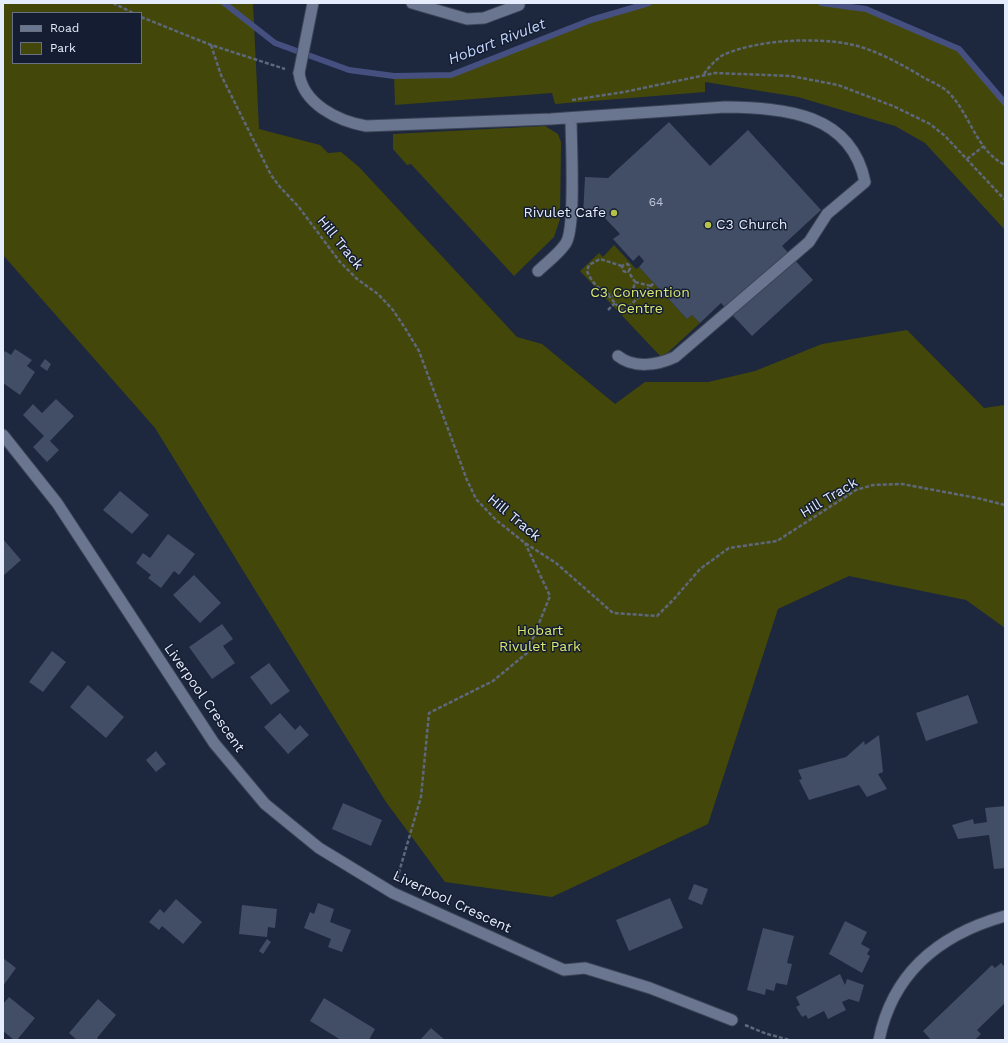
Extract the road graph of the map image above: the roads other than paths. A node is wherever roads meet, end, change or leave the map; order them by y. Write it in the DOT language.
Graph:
graph roads {
  1 [pos="313,3"];
  2 [pos="412,3"];
  3 [pos="519,5"];
  4 [pos="570,118"];
  5 [pos="538,271"];
  6 [pos="618,356"];
  7 [pos="3,436"];
  8 [pos="1005,916"];
  9 [pos="732,1020"];
  10 [pos="879,1040"];
  1 -- 4 [label="street"];
  2 -- 3 [label="street"];
  4 -- 5 [label="street"];
  4 -- 6 [label="street"];
  7 -- 9 [label="street, Liverpool Crescent"];
  8 -- 10 [label="street"];
}
